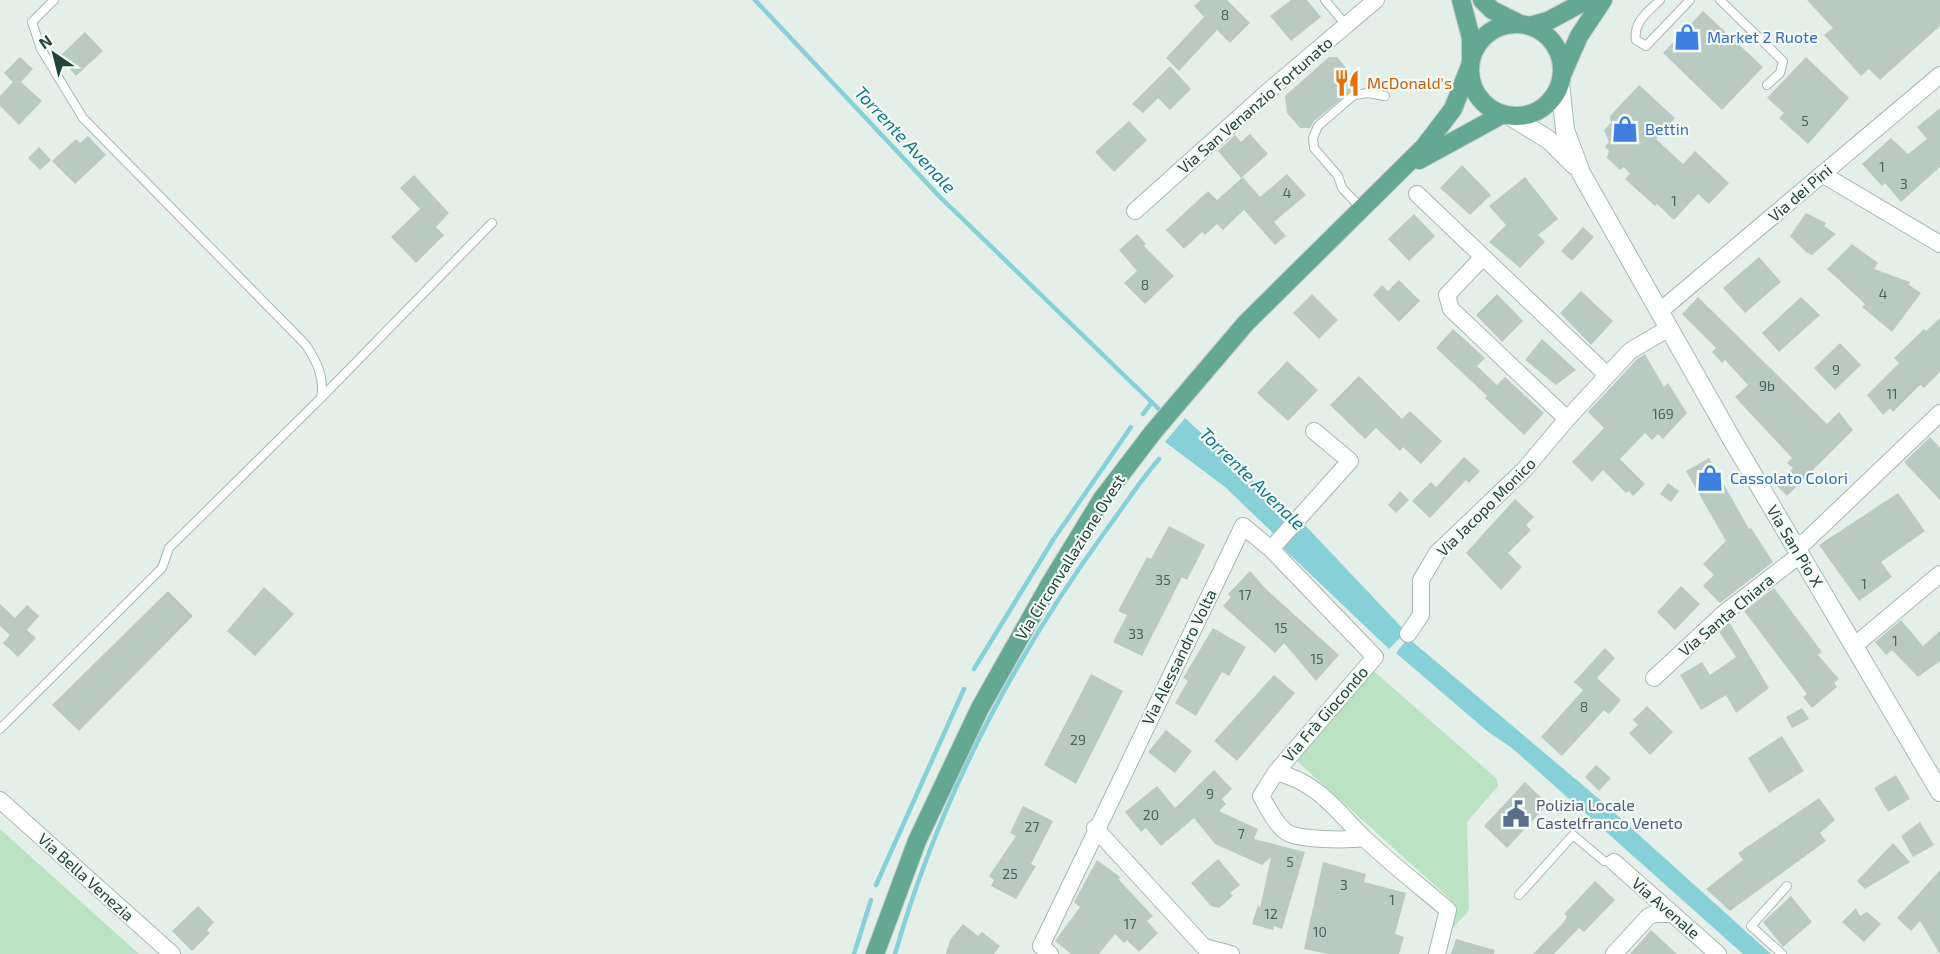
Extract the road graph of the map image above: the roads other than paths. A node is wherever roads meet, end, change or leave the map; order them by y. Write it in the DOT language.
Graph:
graph roads {
  1 [pos="54,0"];
  2 [pos="1324,0"];
  3 [pos="1376,0"];
  4 [pos="1461,0"];
  5 [pos="1482,0"];
  6 [pos="1587,0"];
  7 [pos="1603,0"];
  8 [pos="1660,0"];
  9 [pos="1690,0"];
  10 [pos="1720,0"];
  11 [pos="1346,25"];
  12 [pos="1525,26"];
  13 [pos="1470,64"];
  14 [pos="1940,75"];
  15 [pos="1560,81"];
  16 [pos="1767,85"];
  17 [pos="1385,96"];
  18 [pos="1506,115"];
  19 [pos="1405,169"];
  20 [pos="1581,173"];
  21 [pos="1822,174"];
  22 [pos="1417,194"];
  23 [pos="1362,209"];
  24 [pos="1135,211"];
  25 [pos="492,223"];
  26 [pos="1940,244"];
  27 [pos="1484,258"];
  28 [pos="1660,311"];
  29 [pos="1669,328"];
  30 [pos="1607,375"];
  31 [pos="321,398"];
  32 [pos="1940,413"];
  33 [pos="1567,419"];
  34 [pos="1314,431"];
  35 [pos="1275,544"];
  36 [pos="1798,550"];
  37 [pos="1940,574"];
  38 [pos="1408,634"];
  39 [pos="1854,646"];
  40 [pos="1375,657"];
  41 [pos="1654,678"];
  42 [pos="0,729"];
  43 [pos="1276,772"];
  44 [pos="1940,792"];
  45 [pos="0,800"];
  46 [pos="1095,828"];
  47 [pos="1364,838"];
  48 [pos="1614,862"];
  49 [pos="1787,886"];
  50 [pos="1519,895"];
  51 [pos="1673,914"];
  52 [pos="172,954"];
  53 [pos="875,954"];
  54 [pos="1050,954"];
  55 [pos="1231,954"];
  56 [pos="1437,954"];
  57 [pos="1614,954"];
  58 [pos="1718,954"];
  59 [pos="1782,954"];
  1 -- 31 [label="lane"];
  2 -- 11 [label="lane"];
  3 -- 11 [label="street, Via San Venanzio Fortunato"];
  4 -- 13 [label="main road"];
  5 -- 12 [label="main road"];
  6 -- 12 [label="main road"];
  7 -- 15 [label="main road"];
  8 -- 9 [label="lane"];
  10 -- 16 [label="lane"];
  11 -- 24 [label="street, Via San Venanzio Fortunato"];
  12 -- 13 [label="main road"];
  12 -- 15 [label="main road"];
  13 -- 18 [label="main road"];
  13 -- 19 [label="main road, Via Circonvallazione Ovest"];
  14 -- 21 [label="street, Via dei Pini"];
  15 -- 18 [label="main road"];
  15 -- 20 [label="street, Via San Pio X"];
  17 -- 23 [label="lane"];
  18 -- 19 [label="main road, Via Circonvallazione Ovest"];
  18 -- 20 [label="street, Via San Pio X"];
  19 -- 23 [label="main road, Via Circonvallazione Ovest"];
  20 -- 28 [label="street, Via San Pio X"];
  21 -- 26 [label="street"];
  21 -- 28 [label="street, Via dei Pini"];
  22 -- 27 [label="street"];
  23 -- 53 [label="main road, Via Circonvallazione Ovest"];
  25 -- 31 [label="lane"];
  27 -- 30 [label="street"];
  27 -- 33 [label="street"];
  28 -- 29 [label="street, Via San Pio X"];
  29 -- 30 [label="street, Via Jacopo Monico"];
  29 -- 36 [label="street, Via San Pio X"];
  30 -- 33 [label="street, Via Jacopo Monico"];
  31 -- 42 [label="lane"];
  32 -- 36 [label="street, Via Santa Chiara"];
  33 -- 38 [label="street, Via Jacopo Monico"];
  34 -- 35 [label="street"];
  35 -- 40 [label="street, Via Alessandro Volta"];
  35 -- 46 [label="street, Via Alessandro Volta"];
  36 -- 39 [label="street, Via San Pio X"];
  36 -- 41 [label="street, Via Santa Chiara"];
  37 -- 39 [label="street"];
  39 -- 44 [label="street, Via San Pio X"];
  40 -- 43 [label="street, Via Frà Giocondo"];
  43 -- 47 [label="street, Via Frà Giocondo"];
  43 -- 47 [label="street, Via Frà Giocondo"];
  45 -- 52 [label="street, Via Bella Venezia"];
  46 -- 54 [label="street, Via Alessandro Volta"];
  46 -- 55 [label="street"];
  47 -- 56 [label="street, Via Frà Giocondo"];
  48 -- 50 [label="lane"];
  48 -- 51 [label="street, Via Avenale"];
  49 -- 59 [label="lane"];
  51 -- 57 [label="street"];
  51 -- 58 [label="street, Via Avenale"];
}
